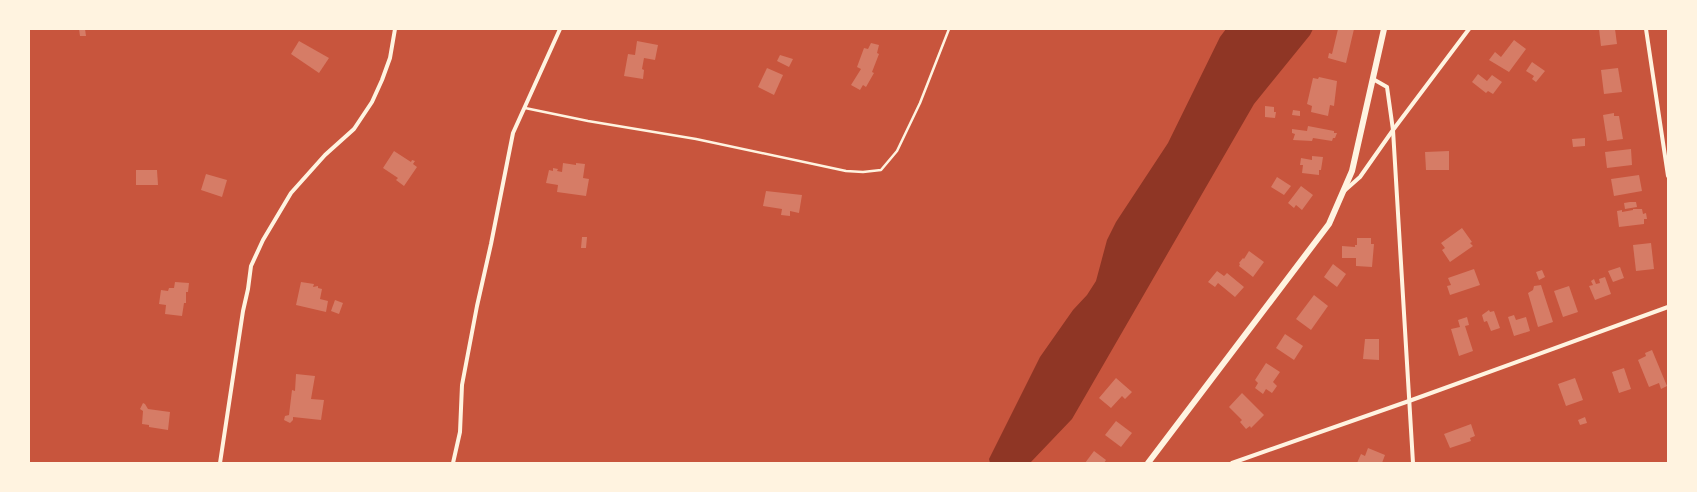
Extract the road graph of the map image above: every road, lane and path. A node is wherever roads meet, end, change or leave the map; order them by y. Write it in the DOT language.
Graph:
graph roads {
  1 [pos="395,29"];
  2 [pos="560,29"];
  3 [pos="1384,29"];
  4 [pos="1469,29"];
  5 [pos="1646,29"];
  6 [pos="948,30"];
  7 [pos="1372,79"];
  8 [pos="524,108"];
  9 [pos="1393,130"];
  10 [pos="1668,176"];
  11 [pos="1342,194"];
  12 [pos="1668,307"];
  13 [pos="1409,401"];
  14 [pos="220,463"];
  15 [pos="453,463"];
  16 [pos="1148,463"];
  17 [pos="1232,463"];
  18 [pos="1413,463"];
  1 -- 14 [label="street"];
  2 -- 8 [label="street"];
  3 -- 7 [label="street"];
  4 -- 9 [label="street"];
  5 -- 10 [label="street"];
  6 -- 8 [label="lane"];
  7 -- 9 [label="street"];
  7 -- 11 [label="street"];
  8 -- 15 [label="street"];
  9 -- 11 [label="street"];
  9 -- 13 [label="street"];
  11 -- 16 [label="street"];
  12 -- 13 [label="street"];
  13 -- 17 [label="street"];
  13 -- 18 [label="street"];
}
